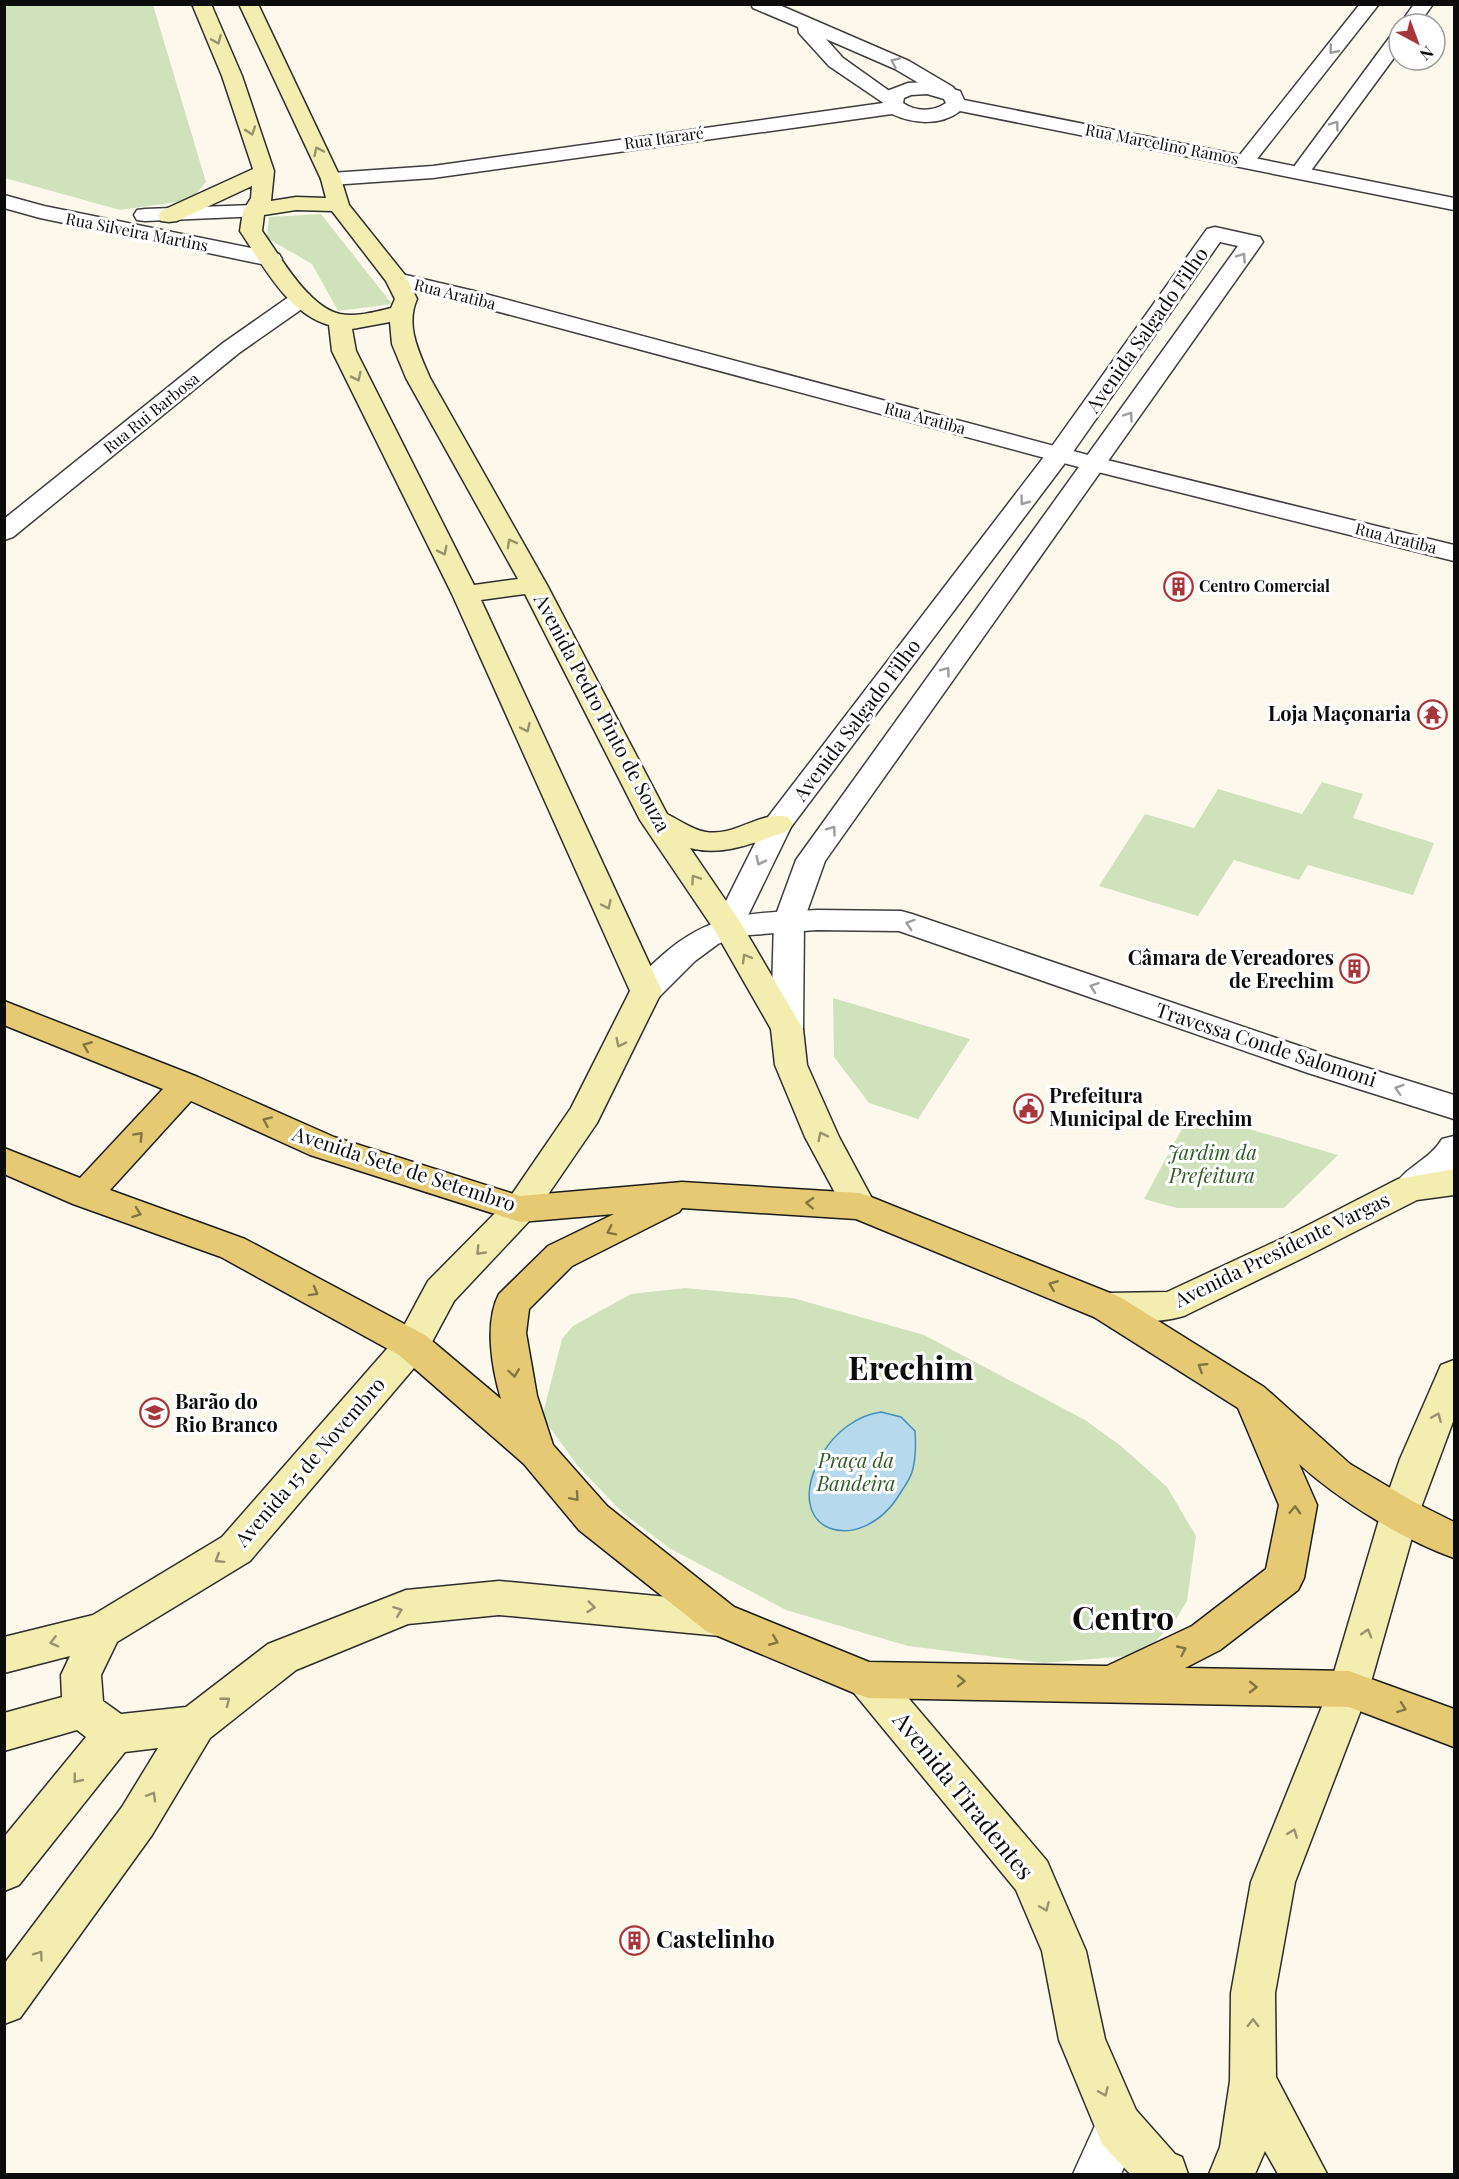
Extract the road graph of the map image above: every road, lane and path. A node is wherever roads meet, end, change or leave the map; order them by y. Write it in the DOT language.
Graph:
graph roads {
  1 [pos="201,4"];
  2 [pos="248,4"];
  3 [pos="760,4"];
  4 [pos="789,4"];
  5 [pos="1370,4"];
  6 [pos="800,21"];
  7 [pos="1387,54"];
  8 [pos="256,74"];
  9 [pos="951,98"];
  10 [pos="894,104"];
  11 [pos="1246,160"];
  12 [pos="264,171"];
  13 [pos="433,172"];
  14 [pos="1300,172"];
  15 [pos="331,179"];
  16 [pos="4,183"];
  17 [pos="1366,188"];
  18 [pos="355,200"];
  19 [pos="4,201"];
  20 [pos="1455,204"];
  21 [pos="254,211"];
  22 [pos="169,216"];
  23 [pos="1455,218"];
  24 [pos="271,259"];
  25 [pos="396,279"];
  26 [pos="301,299"];
  27 [pos="400,312"];
  28 [pos="340,321"];
  29 [pos="1059,454"];
  30 [pos="1095,464"];
  31 [pos="4,532"];
  32 [pos="1455,553"];
  33 [pos="534,585"];
  34 [pos="465,594"];
  35 [pos="655,819"];
  36 [pos="778,824"];
  37 [pos="789,920"];
  38 [pos="728,927"];
  39 [pos="646,991"];
  40 [pos="4,1012"];
  41 [pos="787,1029"];
  42 [pos="186,1085"];
  43 [pos="1455,1107"];
  44 [pos="1455,1148"];
  45 [pos="4,1160"];
  46 [pos="1455,1182"];
  47 [pos="1410,1188"];
  48 [pos="85,1195"];
  49 [pos="682,1195"];
  50 [pos="859,1206"];
  51 [pos="520,1209"];
  52 [pos="1107,1307"];
  53 [pos="412,1345"];
  54 [pos="1455,1375"];
  55 [pos="1251,1398"];
  56 [pos="537,1453"];
  57 [pos="1400,1514"];
  58 [pos="1455,1541"];
  59 [pos="720,1619"];
  60 [pos="103,1630"];
  61 [pos="4,1655"];
  62 [pos="868,1680"];
  63 [pos="1110,1684"];
  64 [pos="1349,1689"];
  65 [pos="98,1722"];
  66 [pos="195,1725"];
  67 [pos="1455,1728"];
  68 [pos="4,1732"];
  69 [pos="4,1871"];
  70 [pos="4,2002"];
  71 [pos="1253,2081"];
  72 [pos="1119,2127"];
  73 [pos="1096,2175"];
  74 [pos="1165,2175"];
  75 [pos="1232,2175"];
  76 [pos="1304,2175"];
  1 -- 8 [label="main road, Avenida Pedro Pinto de Souza, one-way"];
  2 -- 8 [label="main road, Avenida Pedro Pinto de Souza"];
  3 -- 6 [label="street"];
  4 -- 6 [label="street"];
  5 -- 11 [label="street, one-way"];
  9 -- 6 [label="street, one-way"];
  6 -- 10 [label="street"];
  14 -- 7 [label="street, one-way"];
  8 -- 12 [label="main road, Avenida Pedro Pinto de Souza, one-way"];
  15 -- 8 [label="main road, Avenida Pedro Pinto de Souza, one-way"];
  9 -- 10 [label="street, Rua Marcelino Ramos"];
  9 -- 10 [label="street"];
  9 -- 11 [label="street, Rua Marcelino Ramos"];
  10 -- 13 [label="street, Rua Itararé"];
  11 -- 14 [label="street, Rua Marcelino Ramos"];
  12 -- 21 [label="main road, Avenida Pedro Pinto de Souza"];
  12 -- 22 [label="main road"];
  13 -- 15 [label="street, Rua Itararé"];
  13 -- 18 [label="street, Rua Itararé"];
  14 -- 17 [label="street, Rua Marcelino Ramos"];
  15 -- 18 [label="main road, Avenida Pedro Pinto de Souza"];
  16 -- 22 [label="street, Rua Silveira Martins"];
  17 -- 20 [label="street, Rua Marcelino Ramos"];
  17 -- 23 [label="street, Rua Marcelino Ramos"];
  18 -- 21 [label="main road"];
  18 -- 25 [label="main road, Avenida Pedro Pinto de Souza"];
  19 -- 24 [label="street, Rua Silveira Martins"];
  21 -- 22 [label="street, Rua Silveira Martins"];
  21 -- 24 [label="main road, Avenida Pedro Pinto de Souza"];
  24 -- 26 [label="main road, Avenida Pedro Pinto de Souza"];
  25 -- 27 [label="main road, Avenida Pedro Pinto de Souza"];
  25 -- 29 [label="street, Rua Aratiba"];
  26 -- 28 [label="main road, Avenida Pedro Pinto de Souza"];
  26 -- 31 [label="street, Rua Rui Barbosa"];
  27 -- 28 [label="main road, Avenida Pedro Pinto de Souza"];
  33 -- 27 [label="main road, Avenida Pedro Pinto de Souza, one-way"];
  28 -- 34 [label="main road, one-way"];
  29 -- 30 [label="street, Rua Aratiba"];
  30 -- 29 [label="street, Avenida Salgado Filho, one-way"];
  29 -- 36 [label="street, Avenida Salgado Filho, one-way"];
  30 -- 32 [label="street, Rua Aratiba"];
  37 -- 30 [label="street, Avenida Salgado Filho, one-way"];
  33 -- 34 [label="main road"];
  33 -- 35 [label="main road, Avenida Pedro Pinto de Souza"];
  34 -- 39 [label="main road, one-way"];
  35 -- 36 [label="main road"];
  38 -- 35 [label="main road, Avenida Pedro Pinto de Souza, one-way"];
  36 -- 38 [label="street, Avenida Salgado Filho, one-way"];
  37 -- 38 [label="street, Travessa Conde Salomoni"];
  37 -- 41 [label="street, Avenida Salgado Filho"];
  43 -- 37 [label="street, Travessa Conde Salomoni, one-way"];
  38 -- 39 [label="street"];
  41 -- 38 [label="main road, Avenida Pedro Pinto de Souza, one-way"];
  39 -- 51 [label="main road, one-way"];
  42 -- 40 [label="main road, Avenida Sete de Setembro, one-way"];
  50 -- 41 [label="main road, Avenida Pedro Pinto de Souza, one-way"];
  48 -- 42 [label="main road, one-way"];
  51 -- 42 [label="main road, Avenida Sete de Setembro, one-way"];
  44 -- 47 [label="street"];
  45 -- 48 [label="main road"];
  46 -- 47 [label="main road, Avenida Presidente Vargas"];
  47 -- 52 [label="main road, Avenida Presidente Vargas"];
  48 -- 53 [label="main road, one-way"];
  50 -- 49 [label="main road, one-way"];
  49 -- 51 [label="main road, Avenida Sete de Setembro"];
  49 -- 56 [label="main road, one-way"];
  52 -- 50 [label="main road, one-way"];
  51 -- 53 [label="main road, Avenida 15 de Novembro, one-way"];
  55 -- 52 [label="main road, one-way"];
  53 -- 56 [label="main road"];
  53 -- 60 [label="main road, Avenida 15 de Novembro, one-way"];
  57 -- 54 [label="main road, one-way"];
  55 -- 57 [label="main road"];
  63 -- 55 [label="main road, one-way"];
  56 -- 59 [label="main road, one-way"];
  57 -- 58 [label="main road"];
  64 -- 57 [label="main road, one-way"];
  59 -- 62 [label="main road, one-way"];
  66 -- 59 [label="main road, one-way"];
  60 -- 61 [label="main road, Avenida 15 de Novembro, one-way"];
  60 -- 65 [label="main road"];
  62 -- 63 [label="main road, one-way"];
  62 -- 72 [label="main road, Avenida Tiradentes, one-way"];
  63 -- 64 [label="main road, one-way"];
  64 -- 67 [label="main road, one-way"];
  71 -- 64 [label="main road, one-way"];
  65 -- 66 [label="main road"];
  65 -- 68 [label="main road"];
  65 -- 69 [label="main road, one-way"];
  70 -- 66 [label="main road, one-way"];
  71 -- 75 [label="main road"];
  71 -- 76 [label="main road"];
  72 -- 73 [label="street"];
  72 -- 74 [label="main road, Avenida Tiradentes"];
}
